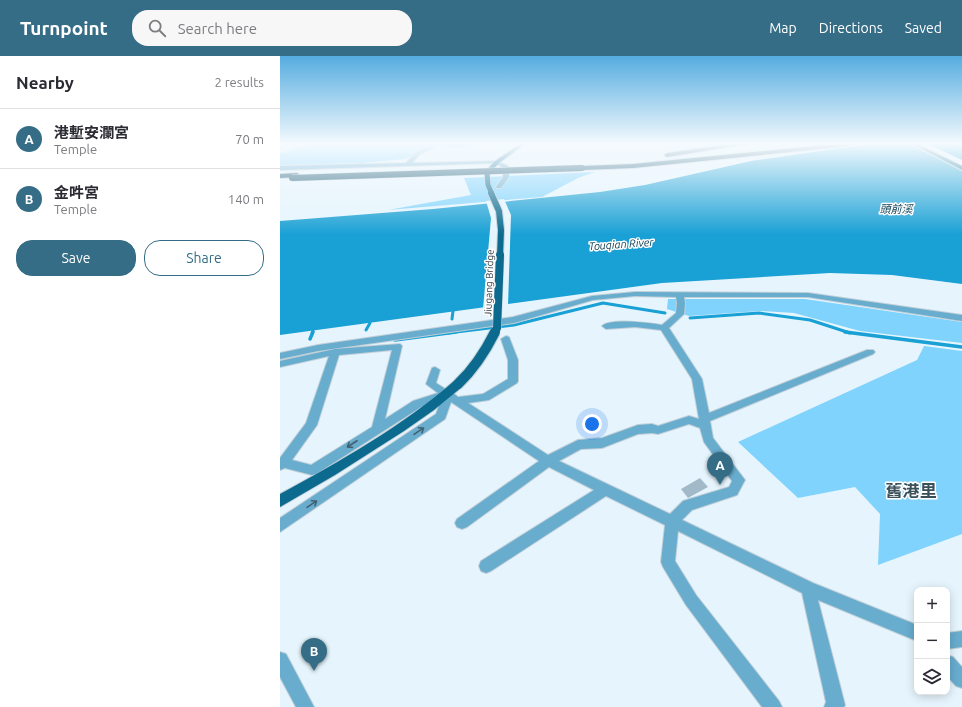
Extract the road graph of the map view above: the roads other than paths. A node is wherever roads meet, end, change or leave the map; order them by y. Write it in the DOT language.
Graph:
graph roads {
  1 [pos="370,174"];
  2 [pos="487,174"];
  3 [pos="506,174"];
  4 [pos="280,176"];
  5 [pos="295,177"];
  6 [pos="280,179"];
  7 [pos="499,187"];
  8 [pos="679,294"];
  9 [pos="962,318"];
  10 [pos="606,326"];
  11 [pos="664,328"];
  12 [pos="506,339"];
  13 [pos="335,352"];
  14 [pos="870,352"];
  15 [pos="280,356"];
  16 [pos="280,364"];
  17 [pos="435,370"];
  18 [pos="452,397"];
  19 [pos="705,422"];
  20 [pos="377,428"];
  21 [pos="548,461"];
  22 [pos="281,464"];
  23 [pos="606,490"];
  24 [pos="280,501"];
  25 [pos="672,521"];
  26 [pos="462,523"];
  27 [pos="280,526"];
  28 [pos="486,566"];
  29 [pos="808,588"];
  30 [pos="914,632"];
  31 [pos="962,639"];
  32 [pos="950,641"];
  33 [pos="280,660"];
  34 [pos="950,666"];
  35 [pos="962,680"];
  36 [pos="305,707"];
  37 [pos="773,707"];
  38 [pos="833,707"];
  1 -- 5 [label="highway, bridge"];
  2 -- 18 [label="main road, Jiugang Bridge, bridge"];
  3 -- 7 [label="street"];
  4 -- 5 [label="highway"];
  5 -- 6 [label="highway"];
  8 -- 9 [label="street"];
  8 -- 11 [label="street"];
  8 -- 15 [label="street"];
  10 -- 11 [label="street"];
  11 -- 19 [label="street"];
  12 -- 18 [label="street"];
  13 -- 16 [label="street"];
  13 -- 20 [label="street"];
  13 -- 22 [label="street"];
  14 -- 19 [label="street"];
  17 -- 18 [label="street"];
  18 -- 20 [label="street"];
  18 -- 21 [label="street"];
  18 -- 24 [label="main road, Jiugang Bridge"];
  27 -- 18 [label="street, one-way"];
  19 -- 21 [label="street"];
  19 -- 25 [label="street"];
  20 -- 22 [label="street, one-way"];
  21 -- 23 [label="street"];
  21 -- 26 [label="street"];
  23 -- 25 [label="street"];
  23 -- 28 [label="street"];
  25 -- 29 [label="street"];
  25 -- 37 [label="street"];
  29 -- 30 [label="street"];
  29 -- 38 [label="street"];
  31 -- 32 [label="street"];
  33 -- 36 [label="street"];
  34 -- 35 [label="street"];
}
